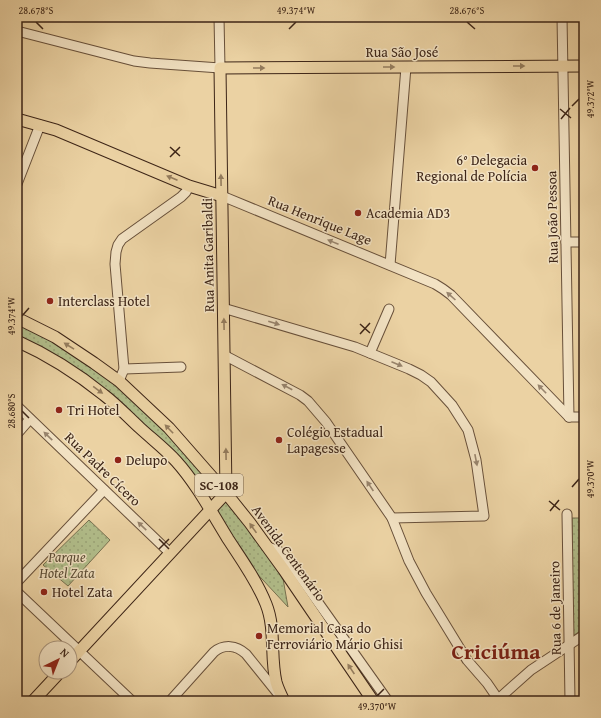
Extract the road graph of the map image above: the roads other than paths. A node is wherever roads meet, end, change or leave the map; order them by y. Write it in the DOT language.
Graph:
graph roads {
  1 [pos="219,17"];
  2 [pos="562,17"];
  3 [pos="17,31"];
  4 [pos="563,66"];
  5 [pos="584,66"];
  6 [pos="406,67"];
  7 [pos="220,68"];
  8 [pos="17,118"];
  9 [pos="40,125"];
  10 [pos="17,184"];
  11 [pos="189,186"];
  12 [pos="222,196"];
  13 [pos="566,242"];
  14 [pos="584,242"];
  15 [pos="390,265"];
  16 [pos="223,308"];
  17 [pos="389,309"];
  18 [pos="17,318"];
  19 [pos="17,341"];
  20 [pos="370,353"];
  21 [pos="224,355"];
  22 [pos="181,367"];
  23 [pos="124,369"];
  24 [pos="119,381"];
  25 [pos="17,406"];
  26 [pos="569,417"];
  27 [pos="584,417"];
  28 [pos="30,419"];
  29 [pos="17,434"];
  30 [pos="104,490"];
  31 [pos="226,493"];
  32 [pos="210,510"];
  33 [pos="567,514"];
  34 [pos="392,518"];
  35 [pos="266,546"];
  36 [pos="170,553"];
  37 [pos="17,582"];
  38 [pos="17,592"];
  39 [pos="584,635"];
  40 [pos="569,644"];
  41 [pos="79,651"];
  42 [pos="53,680"];
  43 [pos="497,700"];
  44 [pos="33,701"];
  45 [pos="132,701"];
  46 [pos="170,701"];
  47 [pos="284,701"];
  48 [pos="373,701"];
  49 [pos="388,701"];
  50 [pos="570,701"];
  1 -- 7 [label="street, Rua Anita Garibaldi"];
  2 -- 4 [label="street, Rua João Pessoa"];
  3 -- 7 [label="street"];
  4 -- 5 [label="main road, Rua São José"];
  6 -- 4 [label="main road, Rua São José, one-way"];
  4 -- 13 [label="street, Rua João Pessoa"];
  7 -- 6 [label="main road, Rua São José, one-way"];
  6 -- 15 [label="street"];
  12 -- 7 [label="main road, Rua Anita Garibaldi, one-way"];
  8 -- 9 [label="main road, Rua Henrique Lage"];
  9 -- 10 [label="street"];
  11 -- 9 [label="main road, Rua Henrique Lage, one-way"];
  11 -- 12 [label="main road, Rua Henrique Lage"];
  11 -- 23 [label="street"];
  15 -- 12 [label="street, Rua Henrique Lage, one-way"];
  12 -- 16 [label="main road, Rua Anita Garibaldi"];
  13 -- 14 [label="street"];
  13 -- 26 [label="street, Rua João Pessoa"];
  26 -- 15 [label="street, Rua Henrique Lage, one-way"];
  16 -- 20 [label="street, one-way"];
  21 -- 16 [label="main road, Rua Anita Garibaldi, one-way"];
  17 -- 20 [label="street"];
  24 -- 18 [label="main road, Avenida Centenário / SC-108, one-way"];
  19 -- 32 [label="main road, one-way"];
  20 -- 34 [label="street, one-way"];
  31 -- 21 [label="main road, Rua Anita Garibaldi, one-way"];
  34 -- 21 [label="street, one-way"];
  22 -- 23 [label="street"];
  23 -- 24 [label="street"];
  31 -- 24 [label="main road, Avenida Centenário / SC-108, one-way"];
  25 -- 28 [label="street, Rua Padre Cícero"];
  26 -- 27 [label="street"];
  28 -- 29 [label="street"];
  30 -- 28 [label="street, Rua Padre Cícero, one-way"];
  36 -- 30 [label="street, Rua Padre Cícero, one-way"];
  30 -- 37 [label="street"];
  31 -- 32 [label="main road"];
  35 -- 31 [label="main road, Avenida Centenário / SC-108, one-way"];
  32 -- 36 [label="main road"];
  32 -- 47 [label="main road"];
  33 -- 40 [label="street, Rua 6 de Janeiro"];
  34 -- 43 [label="street"];
  48 -- 35 [label="main road, Avenida Centenário / SC-108, one-way"];
  35 -- 49 [label="street"];
  36 -- 41 [label="main road"];
  38 -- 41 [label="street"];
  39 -- 40 [label="street"];
  40 -- 43 [label="street"];
  40 -- 50 [label="street, Rua 6 de Janeiro"];
  41 -- 45 [label="street"];
  42 -- 44 [label="main road"];
  46 -- 47 [label="street"];
}
